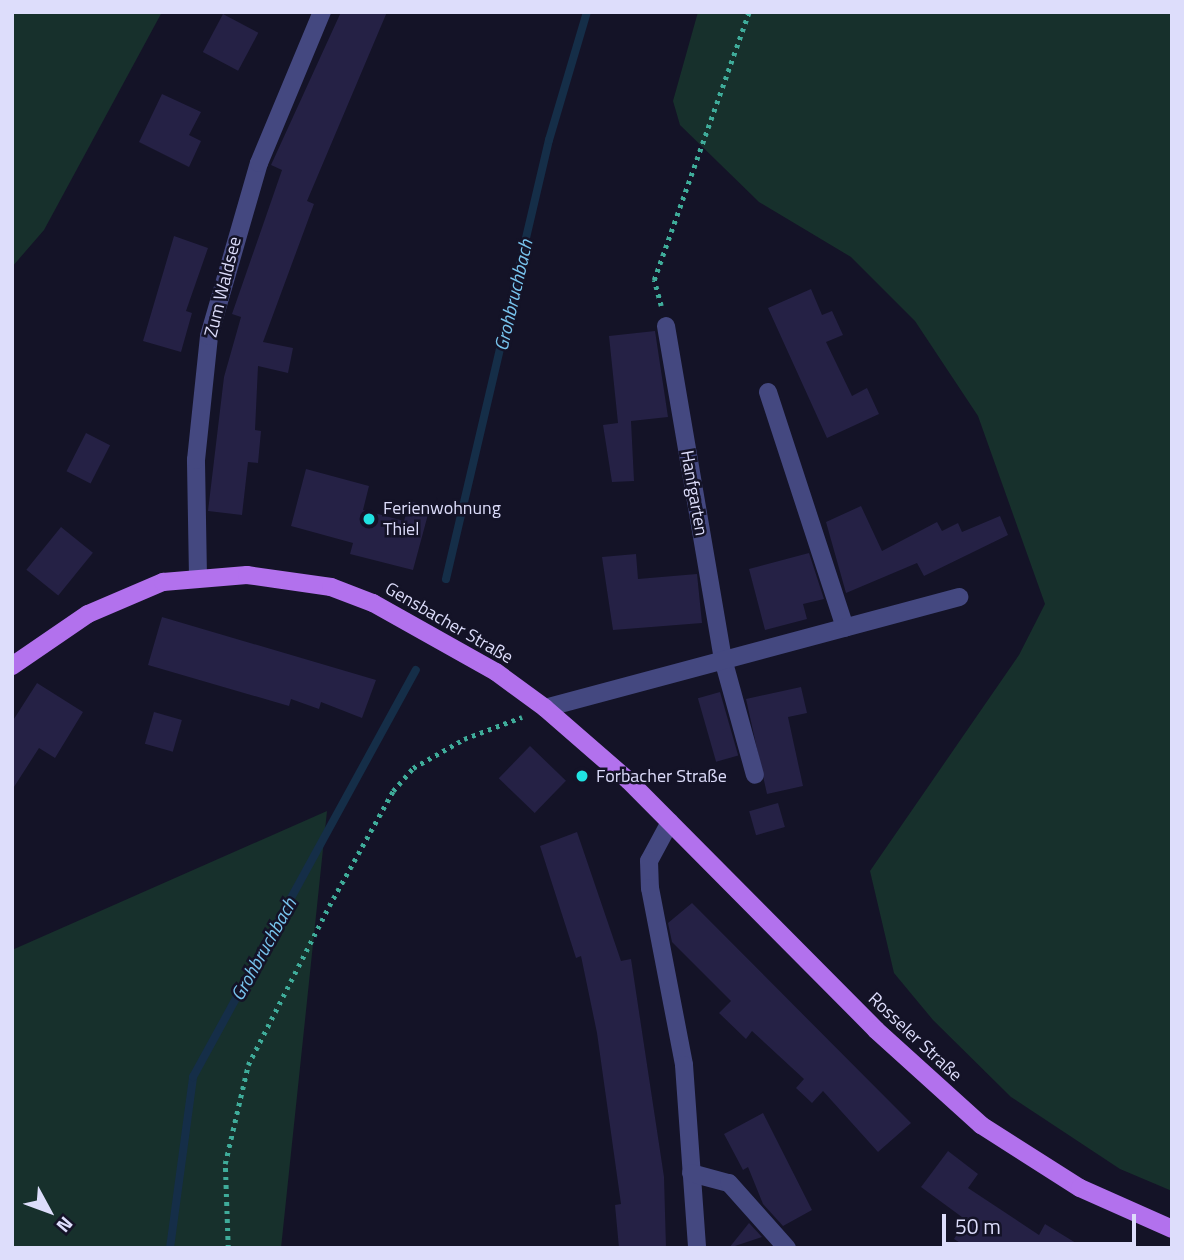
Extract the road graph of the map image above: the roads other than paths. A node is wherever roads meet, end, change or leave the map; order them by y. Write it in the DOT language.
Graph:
graph roads {
  1 [pos="322,12"];
  2 [pos="666,326"];
  3 [pos="768,392"];
  4 [pos="198,577"];
  5 [pos="959,597"];
  6 [pos="845,628"];
  7 [pos="723,659"];
  8 [pos="12,666"];
  9 [pos="545,708"];
  10 [pos="755,775"];
  11 [pos="670,822"];
  12 [pos="691,1173"];
  13 [pos="1172,1229"];
  14 [pos="697,1248"];
  15 [pos="787,1248"];
  1 -- 4 [label="street, Zum Waldsee"];
  2 -- 7 [label="street, Hanfgarten"];
  3 -- 6 [label="street"];
  4 -- 8 [label="main road, Gensbacher Straße"];
  4 -- 9 [label="main road, Gensbacher Straße"];
  5 -- 6 [label="street"];
  6 -- 7 [label="street"];
  7 -- 9 [label="street"];
  7 -- 10 [label="street, Hanfgarten"];
  9 -- 11 [label="main road, Gensbacher Straße"];
  11 -- 12 [label="street"];
  11 -- 13 [label="main road, Rosseler Straße"];
  12 -- 14 [label="street"];
  12 -- 15 [label="street"];
}
